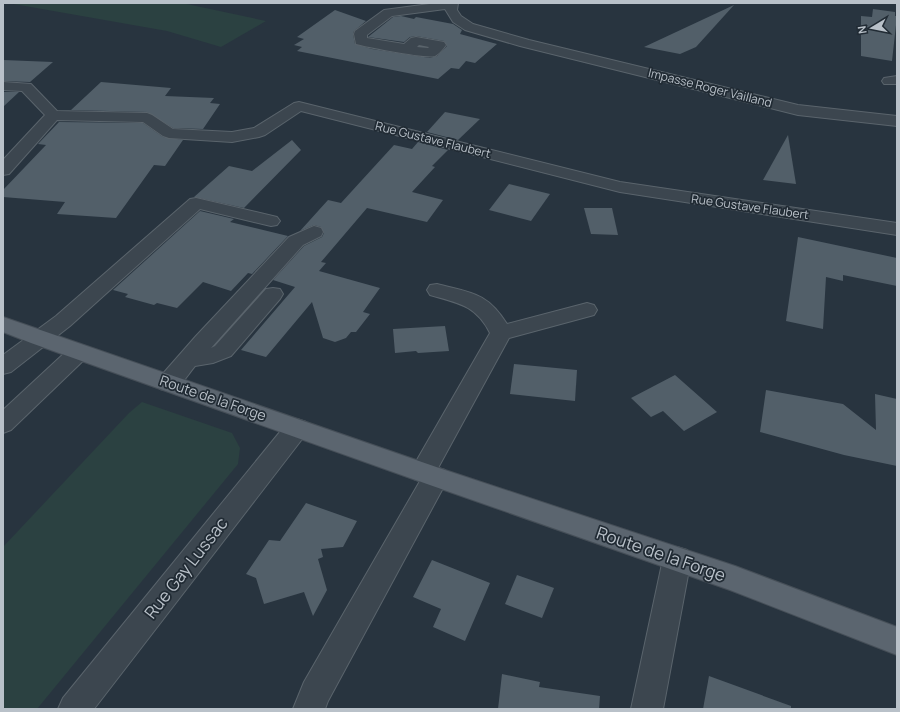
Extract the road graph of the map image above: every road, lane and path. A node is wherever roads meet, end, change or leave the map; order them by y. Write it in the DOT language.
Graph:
graph roads {
  1 [pos="452,4"];
  2 [pos="406,50"];
  3 [pos="3,86"];
  4 [pos="53,114"];
  5 [pos="897,121"];
  6 [pos="3,170"];
  7 [pos="271,221"];
  8 [pos="897,228"];
  9 [pos="314,232"];
  10 [pos="437,290"];
  11 [pos="273,294"];
  12 [pos="587,310"];
  13 [pos="3,324"];
  14 [pos="502,333"];
  15 [pos="39,338"];
  16 [pos="79,352"];
  17 [pos="189,359"];
  18 [pos="3,366"];
  19 [pos="168,383"];
  20 [pos="3,424"];
  21 [pos="297,428"];
  22 [pos="429,474"];
  23 [pos="677,559"];
  24 [pos="897,641"];
  25 [pos="74,709"];
  26 [pos="310,709"];
  27 [pos="647,709"];
  1 -- 2 [label="street"];
  1 -- 5 [label="street, Impasse Roger Vailland"];
  3 -- 4 [label="street"];
  4 -- 6 [label="street"];
  4 -- 8 [label="street, Rue Gustave Flaubert"];
  7 -- 15 [label="street"];
  9 -- 17 [label="street"];
  10 -- 14 [label="street"];
  11 -- 17 [label="street"];
  12 -- 14 [label="street"];
  13 -- 15 [label="main road, Route de la Forge"];
  14 -- 22 [label="street"];
  15 -- 16 [label="main road, Route de la Forge"];
  15 -- 18 [label="street"];
  16 -- 19 [label="main road, Route de la Forge"];
  16 -- 20 [label="street"];
  17 -- 19 [label="street"];
  19 -- 21 [label="main road, Route de la Forge"];
  21 -- 22 [label="main road, Route de la Forge"];
  21 -- 25 [label="street, Rue Gay Lussac"];
  22 -- 23 [label="main road, Route de la Forge"];
  22 -- 26 [label="street"];
  23 -- 24 [label="main road, Route de la Forge"];
  23 -- 27 [label="street"];
}
